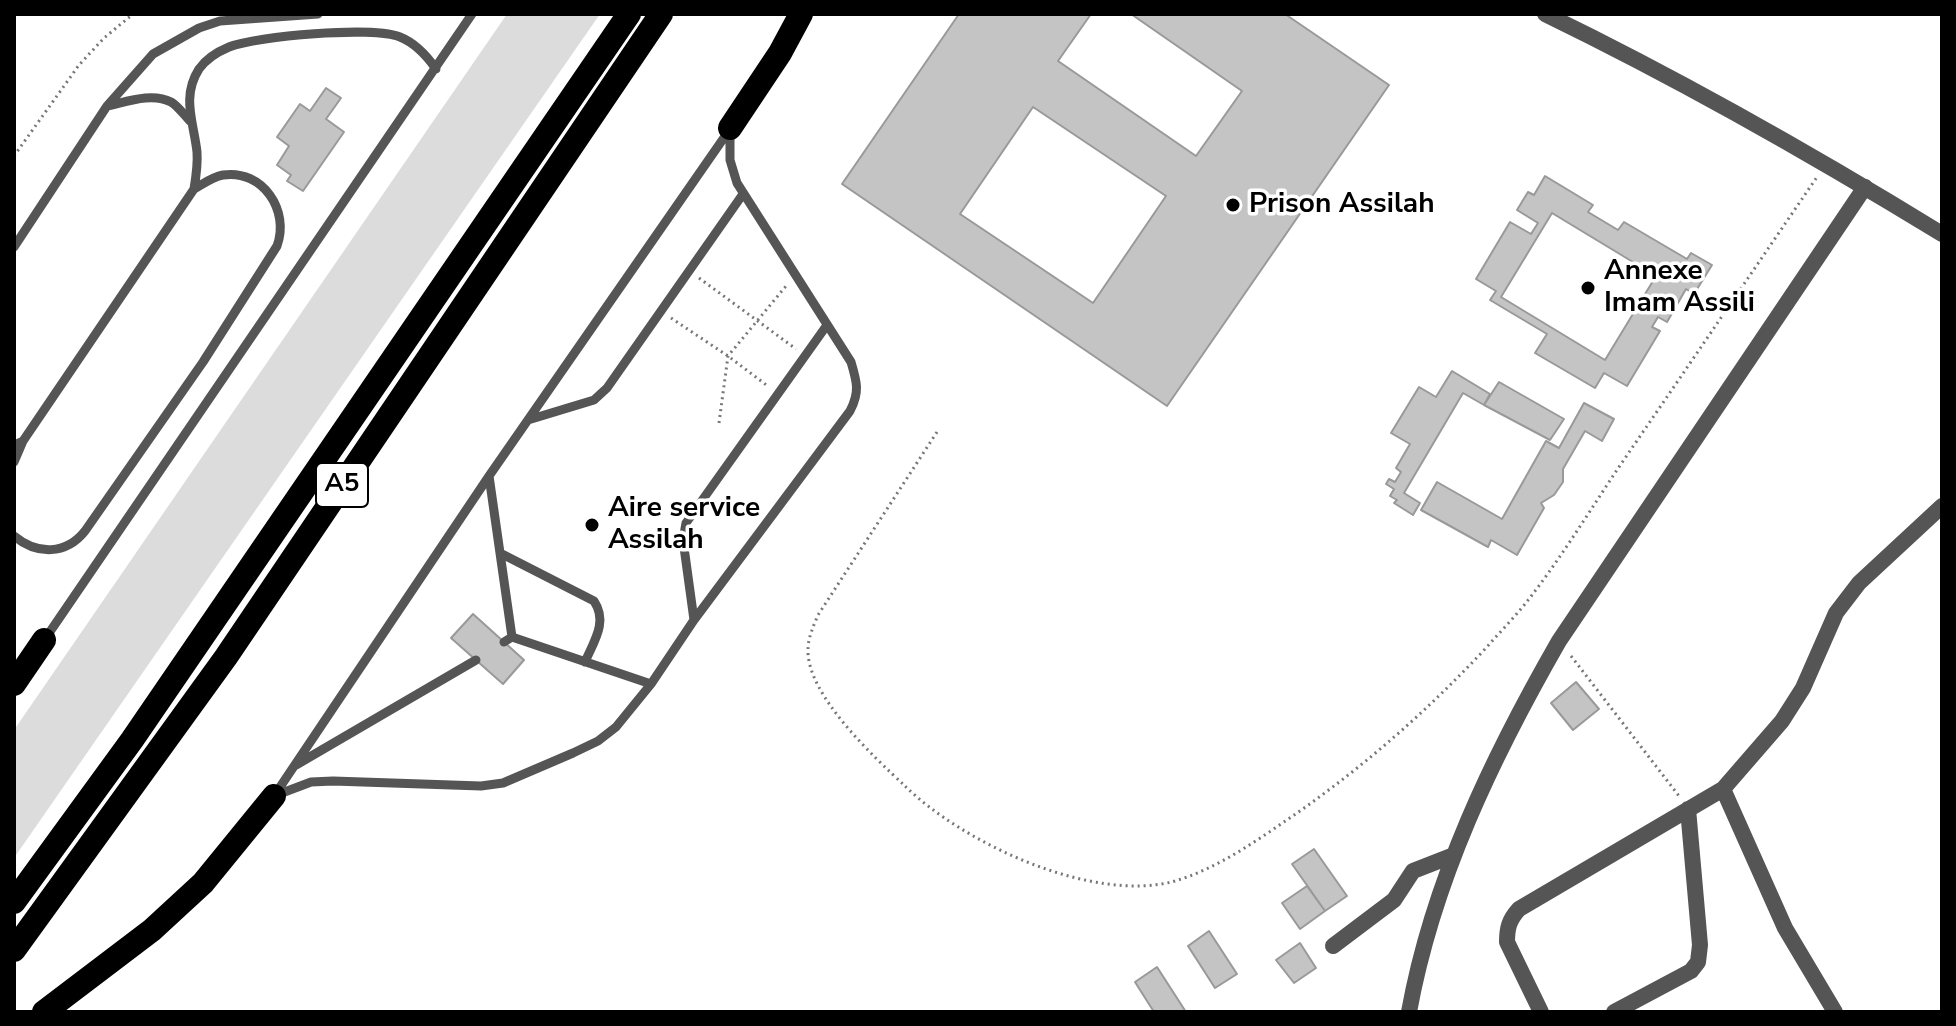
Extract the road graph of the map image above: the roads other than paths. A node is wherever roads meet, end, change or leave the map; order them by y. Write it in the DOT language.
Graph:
graph roads {
  1 [pos="318,14"];
  2 [pos="472,14"];
  3 [pos="629,14"];
  4 [pos="661,14"];
  5 [pos="801,14"];
  6 [pos="1545,14"];
  7 [pos="436,69"];
  8 [pos="107,106"];
  9 [pos="190,121"];
  10 [pos="730,128"];
  11 [pos="1865,187"];
  12 [pos="194,189"];
  13 [pos="743,194"];
  14 [pos="1942,234"];
  15 [pos="14,247"];
  16 [pos="827,325"];
  17 [pos="528,420"];
  18 [pos="18,443"];
  19 [pos="14,462"];
  20 [pos="489,476"];
  21 [pos="1942,506"];
  22 [pos="14,536"];
  23 [pos="500,553"];
  24 [pos="694,620"];
  25 [pos="44,640"];
  26 [pos="476,660"];
  27 [pos="585,662"];
  28 [pos="14,684"];
  29 [pos="651,684"];
  30 [pos="293,766"];
  31 [pos="1723,789"];
  32 [pos="274,796"];
  33 [pos="1688,809"];
  34 [pos="1454,855"];
  35 [pos="14,902"];
  36 [pos="1333,946"];
  37 [pos="14,950"];
  38 [pos="44,1012"];
  39 [pos="1409,1012"];
  40 [pos="1541,1012"];
  41 [pos="1614,1012"];
  42 [pos="1835,1012"];
  1 -- 8 [label="lane"];
  2 -- 7 [label="lane"];
  3 -- 35 [label="highway, A5"];
  4 -- 37 [label="highway, A5"];
  5 -- 10 [label="highway"];
  6 -- 11 [label="street"];
  7 -- 9 [label="lane"];
  7 -- 25 [label="lane"];
  8 -- 9 [label="lane"];
  8 -- 15 [label="lane"];
  9 -- 12 [label="lane"];
  10 -- 13 [label="lane"];
  10 -- 17 [label="lane"];
  11 -- 14 [label="street"];
  11 -- 34 [label="street"];
  12 -- 18 [label="lane"];
  12 -- 22 [label="lane"];
  13 -- 16 [label="lane"];
  13 -- 17 [label="lane"];
  16 -- 24 [label="lane"];
  16 -- 24 [label="lane"];
  17 -- 20 [label="lane"];
  18 -- 19 [label="lane"];
  20 -- 23 [label="lane"];
  20 -- 30 [label="lane"];
  21 -- 31 [label="street"];
  23 -- 27 [label="lane"];
  23 -- 27 [label="lane"];
  24 -- 29 [label="lane"];
  25 -- 28 [label="highway"];
  26 -- 30 [label="lane"];
  27 -- 29 [label="lane"];
  29 -- 32 [label="lane"];
  30 -- 32 [label="lane"];
  31 -- 33 [label="street"];
  31 -- 42 [label="street"];
  32 -- 38 [label="highway"];
  33 -- 40 [label="street"];
  33 -- 41 [label="street"];
  34 -- 36 [label="street"];
  34 -- 39 [label="street"];
}
